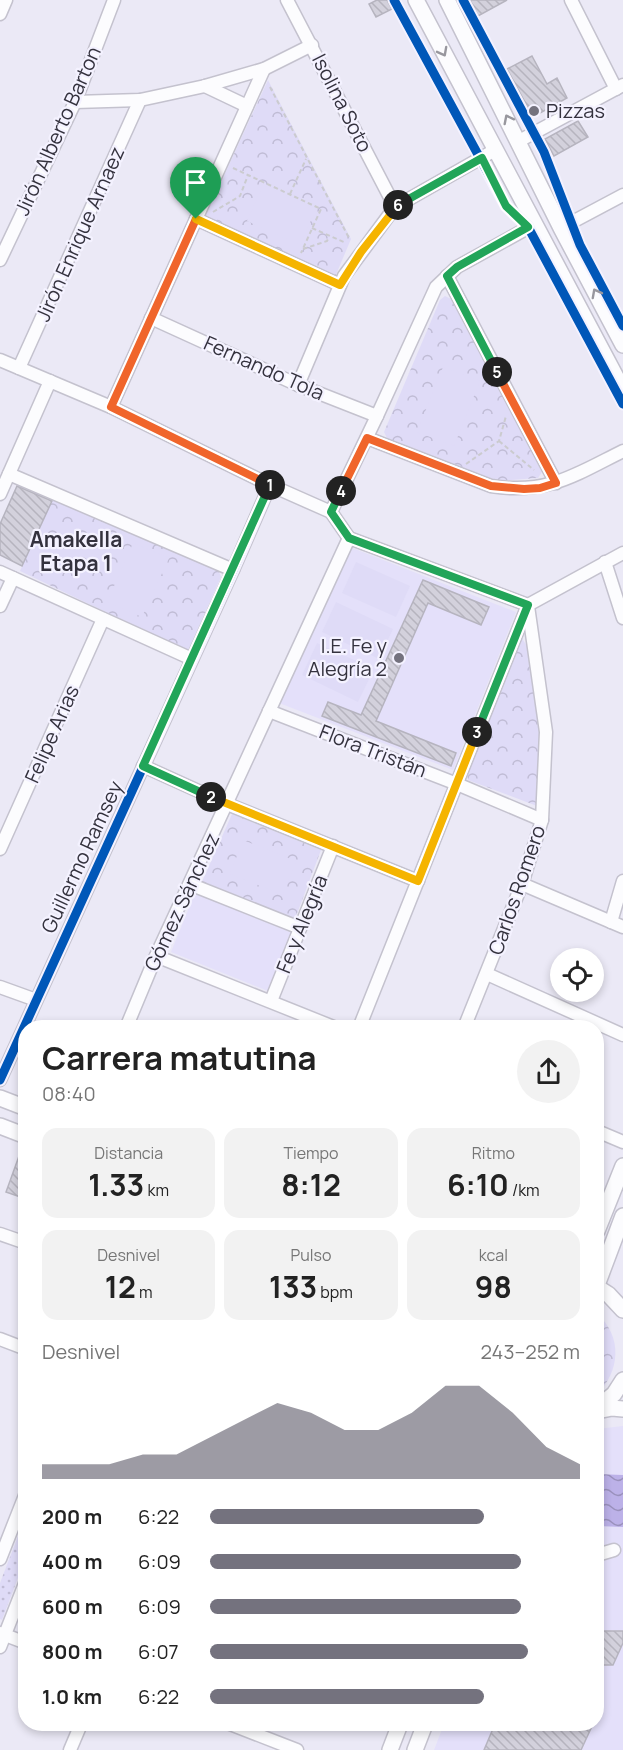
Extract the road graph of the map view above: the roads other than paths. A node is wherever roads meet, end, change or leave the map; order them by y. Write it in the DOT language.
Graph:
graph roads {
  1 [pos="6,0"];
  2 [pos="114,0"];
  3 [pos="287,0"];
  4 [pos="416,0"];
  5 [pos="447,0"];
  6 [pos="571,0"];
  7 [pos="0,14"];
  8 [pos="312,45"];
  9 [pos="264,69"];
  10 [pos="205,87"];
  11 [pos="619,87"];
  12 [pos="140,100"];
  13 [pos="75,102"];
  14 [pos="247,106"];
  15 [pos="519,141"];
  16 [pos="495,150"];
  17 [pos="623,195"];
  18 [pos="395,207"];
  19 [pos="196,219"];
  20 [pos="534,224"];
  21 [pos="561,228"];
  22 [pos="0,260"];
  23 [pos="447,276"];
  24 [pos="340,285"];
  25 [pos="151,318"];
  26 [pos="623,345"];
  27 [pos="0,360"];
  28 [pos="19,368"];
  29 [pos="50,381"];
  30 [pos="298,385"];
  31 [pos="623,390"];
  32 [pos="111,407"];
  33 [pos="377,417"];
  34 [pos="367,438"];
  35 [pos="623,451"];
  36 [pos="9,474"];
  37 [pos="556,483"];
  38 [pos="270,485"];
  39 [pos="0,494"];
  40 [pos="331,512"];
  41 [pos="349,538"];
  42 [pos="623,553"];
  43 [pos="606,562"];
  44 [pos="233,570"];
  45 [pos="0,572"];
  46 [pos="13,578"];
  47 [pos="528,605"];
  48 [pos="0,606"];
  49 [pos="623,618"];
  50 [pos="103,619"];
  51 [pos="192,659"];
  52 [pos="269,711"];
  53 [pos="143,766"];
  54 [pos="457,784"];
  55 [pos="227,804"];
  56 [pos="542,820"];
  57 [pos="333,846"];
  58 [pos="0,849"];
  59 [pos="418,881"];
  60 [pos="623,881"];
  61 [pos="522,884"];
  62 [pos="197,887"];
  63 [pos="617,925"];
  64 [pos="300,928"];
  65 [pos="156,956"];
  66 [pos="487,974"];
  67 [pos="0,987"];
  68 [pos="36,1000"];
  69 [pos="271,1001"];
  70 [pos="27,1020"];
  71 [pos="129,1020"];
  72 [pos="317,1020"];
  73 [pos="362,1020"];
  74 [pos="467,1020"];
  75 [pos="590,1020"];
  76 [pos="604,1026"];
  77 [pos="623,1035"];
  78 [pos="18,1040"];
  79 [pos="0,1080"];
  80 [pos="0,1098"];
  81 [pos="18,1105"];
  82 [pos="0,1126"];
  83 [pos="18,1133"];
  84 [pos="604,1134"];
  85 [pos="623,1142"];
  86 [pos="623,1166"];
  87 [pos="604,1212"];
  88 [pos="623,1216"];
  89 [pos="0,1234"];
  90 [pos="18,1240"];
  91 [pos="604,1267"];
  92 [pos="604,1291"];
  93 [pos="622,1302"];
  94 [pos="0,1339"];
  95 [pos="18,1346"];
  96 [pos="623,1380"];
  97 [pos="604,1403"];
  98 [pos="604,1409"];
  99 [pos="623,1409"];
  100 [pos="18,1513"];
  101 [pos="614,1550"];
  102 [pos="604,1553"];
  103 [pos="0,1559"];
  104 [pos="18,1599"];
  105 [pos="3,1634"];
  106 [pos="18,1640"];
  107 [pos="0,1647"];
  108 [pos="78,1731"];
  109 [pos="247,1731"];
  110 [pos="397,1731"];
  111 [pos="422,1731"];
  112 [pos="291,1749"];
  113 [pos="70,1750"];
  114 [pos="390,1750"];
  115 [pos="415,1750"];
  1 -- 7 [label="street"];
  2 -- 13 [label="street, Jirón Alberto Barton"];
  3 -- 8 [label="street, Isolina Soto"];
  4 -- 16 [label="main road, one-way"];
  15 -- 5 [label="main road, one-way"];
  6 -- 11 [label="street"];
  8 -- 9 [label="street"];
  8 -- 18 [label="street, Isolina Soto"];
  9 -- 10 [label="street"];
  9 -- 14 [label="street"];
  10 -- 12 [label="street"];
  10 -- 14 [label="street"];
  11 -- 15 [label="street"];
  12 -- 13 [label="street"];
  12 -- 28 [label="street, Jirón Enrique Arnaez"];
  13 -- 22 [label="street, Jirón Alberto Barton"];
  14 -- 19 [label="street"];
  15 -- 21 [label="main road"];
  16 -- 18 [label="street"];
  16 -- 20 [label="main road"];
  17 -- 21 [label="street"];
  18 -- 24 [label="street"];
  19 -- 24 [label="street"];
  19 -- 25 [label="street"];
  20 -- 23 [label="street"];
  20 -- 31 [label="main road"];
  26 -- 21 [label="main road, one-way"];
  23 -- 33 [label="street"];
  23 -- 37 [label="street"];
  24 -- 30 [label="street"];
  25 -- 30 [label="street, Fernando Tola"];
  25 -- 32 [label="street"];
  27 -- 28 [label="street"];
  28 -- 29 [label="street"];
  29 -- 32 [label="street"];
  29 -- 36 [label="street"];
  30 -- 33 [label="street, Fernando Tola"];
  32 -- 38 [label="street"];
  33 -- 34 [label="street"];
  34 -- 37 [label="street"];
  34 -- 40 [label="street"];
  35 -- 37 [label="street"];
  36 -- 39 [label="street"];
  36 -- 44 [label="street"];
  38 -- 40 [label="street"];
  38 -- 44 [label="street, Guillermo Ramsey"];
  40 -- 41 [label="street"];
  41 -- 47 [label="street"];
  41 -- 52 [label="street, Gómez Sánchez"];
  42 -- 43 [label="street"];
  43 -- 47 [label="street"];
  43 -- 49 [label="street"];
  44 -- 51 [label="street, Guillermo Ramsey"];
  45 -- 46 [label="street"];
  46 -- 48 [label="street"];
  46 -- 50 [label="street"];
  47 -- 54 [label="street"];
  47 -- 56 [label="street, Carlos Romero"];
  50 -- 51 [label="street"];
  50 -- 58 [label="street, Felipe Arias"];
  51 -- 53 [label="street, Guillermo Ramsey"];
  52 -- 54 [label="street, Flora Tristán"];
  52 -- 55 [label="street, Gómez Sánchez"];
  53 -- 55 [label="street"];
  53 -- 68 [label="street, Guillermo Ramsey"];
  54 -- 56 [label="street, Flora Tristán"];
  54 -- 59 [label="street"];
  55 -- 57 [label="street"];
  55 -- 65 [label="street, Gómez Sánchez"];
  56 -- 61 [label="street, Carlos Romero"];
  57 -- 59 [label="street"];
  57 -- 64 [label="street, Fe y Alegría"];
  59 -- 73 [label="street"];
  60 -- 63 [label="street"];
  61 -- 63 [label="street"];
  61 -- 66 [label="street, Carlos Romero"];
  62 -- 64 [label="street"];
  64 -- 69 [label="street, Fe y Alegría"];
  65 -- 69 [label="street"];
  65 -- 71 [label="street, Gómez Sánchez"];
  66 -- 74 [label="street, Carlos Romero"];
  66 -- 75 [label="street"];
  67 -- 68 [label="street"];
  68 -- 70 [label="street, Guillermo Ramsey"];
  69 -- 72 [label="street"];
  76 -- 77 [label="street"];
  78 -- 79 [label="street, Guillermo Ramsey"];
  80 -- 81 [label="main road"];
  82 -- 83 [label="main road"];
  84 -- 85 [label="street"];
  86 -- 87 [label="main road"];
  88 -- 91 [label="main road"];
  89 -- 90 [label="street"];
  92 -- 93 [label="main road"];
  94 -- 95 [label="street"];
  96 -- 97 [label="main road"];
  98 -- 99 [label="main road"];
  100 -- 103 [label="street"];
  101 -- 102 [label="street"];
  104 -- 105 [label="street"];
  105 -- 106 [label="street"];
  105 -- 107 [label="street"];
  108 -- 113 [label="street"];
  109 -- 112 [label="street"];
  110 -- 114 [label="main road"];
  111 -- 115 [label="main road"];
}
